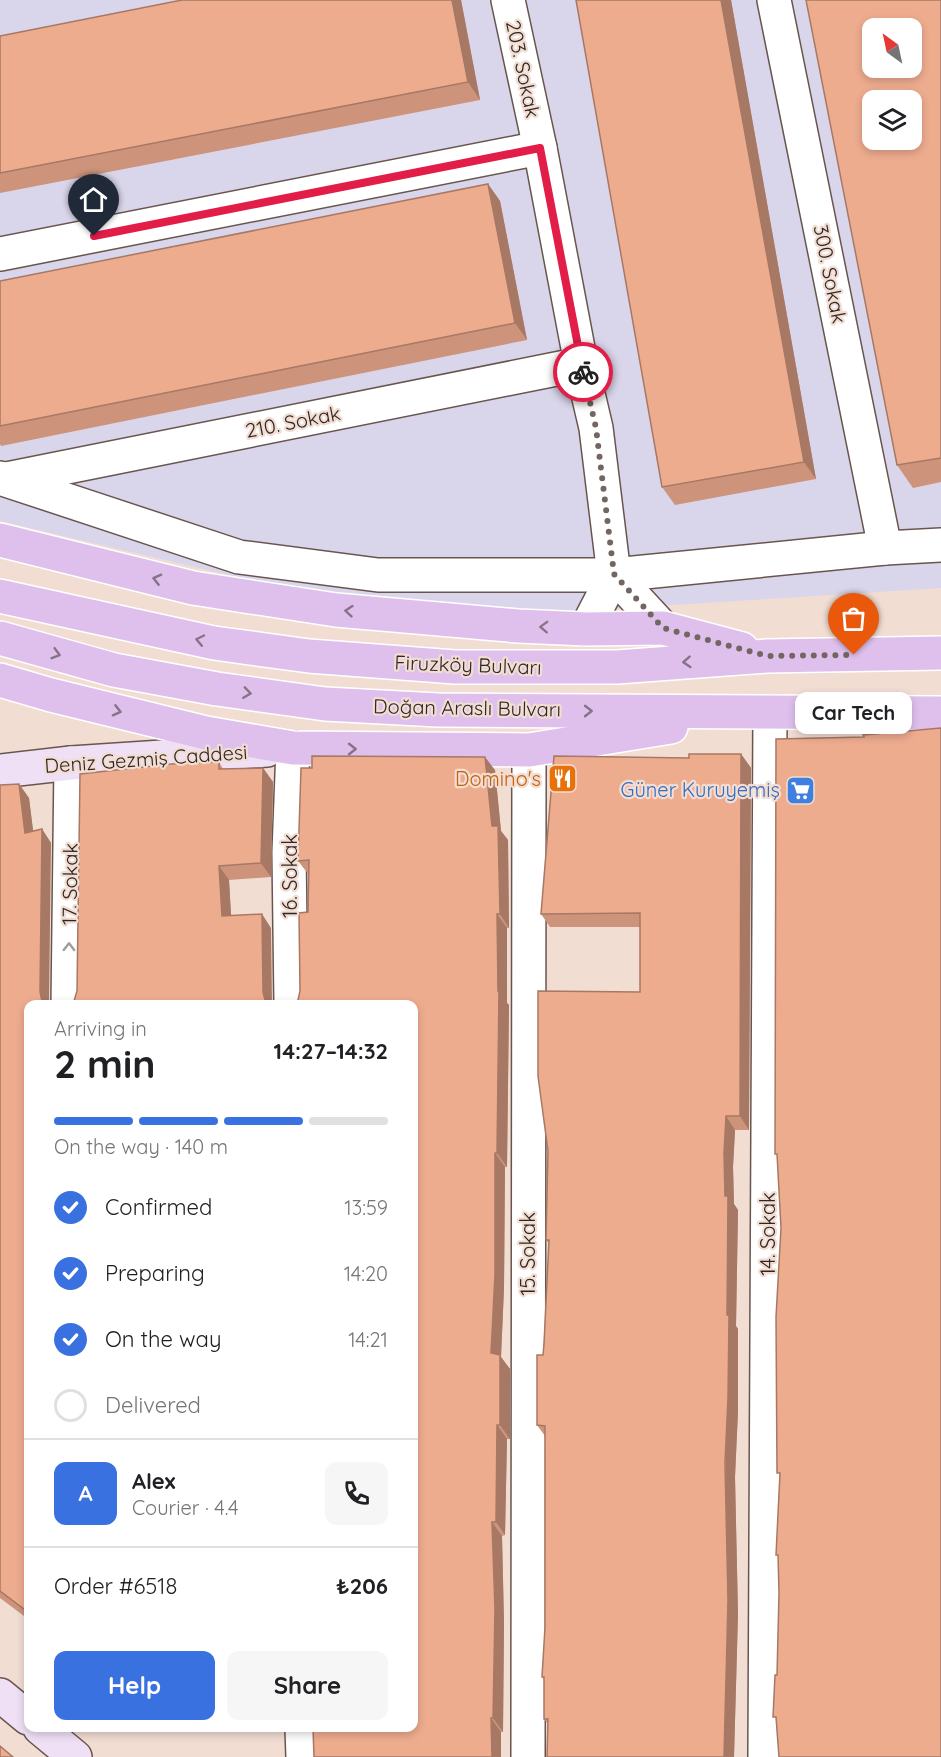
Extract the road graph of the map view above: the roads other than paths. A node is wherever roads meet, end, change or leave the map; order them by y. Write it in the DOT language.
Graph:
graph roads {
  1 [pos="508,0"];
  2 [pos="774,0"];
  3 [pos="540,148"];
  4 [pos="0,254"];
  5 [pos="581,364"];
  6 [pos="2,479"];
  7 [pos="0,540"];
  8 [pos="941,545"];
  9 [pos="885,548"];
  10 [pos="614,574"];
  11 [pos="0,596"];
  12 [pos="663,628"];
  13 [pos="586,629"];
  14 [pos="0,639"];
  15 [pos="941,653"];
  16 [pos="767,656"];
  17 [pos="0,680"];
  18 [pos="770,712"];
  19 [pos="941,713"];
  20 [pos="293,748"];
  21 [pos="529,750"];
  22 [pos="71,764"];
  23 [pos="0,771"];
  24 [pos="68,1000"];
  25 [pos="291,1000"];
  26 [pos="0,1695"];
  27 [pos="24,1716"];
  28 [pos="302,1732"];
  29 [pos="303,1757"];
  30 [pos="528,1757"];
  31 [pos="765,1757"];
  1 -- 3 [label="street, 203. Sokak"];
  2 -- 9 [label="street, 300. Sokak"];
  3 -- 4 [label="street"];
  3 -- 5 [label="street, 203. Sokak"];
  5 -- 6 [label="street, 210. Sokak"];
  5 -- 10 [label="street, 203. Sokak"];
  6 -- 10 [label="street"];
  13 -- 7 [label="main road, one-way"];
  8 -- 9 [label="street"];
  9 -- 10 [label="street"];
  10 -- 12 [label="street"];
  10 -- 13 [label="street"];
  16 -- 11 [label="main road, Firuzköy Bulvarı, one-way"];
  12 -- 13 [label="main road"];
  12 -- 16 [label="main road"];
  14 -- 18 [label="main road, Doğan Araslı Bulvarı, one-way"];
  15 -- 16 [label="main road, Firuzköy Bulvarı"];
  17 -- 20 [label="main road, one-way"];
  18 -- 19 [label="main road, Doğan Araslı Bulvarı"];
  18 -- 21 [label="main road"];
  18 -- 31 [label="street, 14. Sokak"];
  20 -- 21 [label="main road, one-way"];
  20 -- 22 [label="street, Deniz Gezmiş Caddesi"];
  20 -- 25 [label="street, 16. Sokak"];
  21 -- 30 [label="street, 15. Sokak"];
  22 -- 23 [label="street, Deniz Gezmiş Caddesi"];
  24 -- 22 [label="street, 17. Sokak, one-way"];
  26 -- 27 [label="street"];
  28 -- 29 [label="street"];
}
